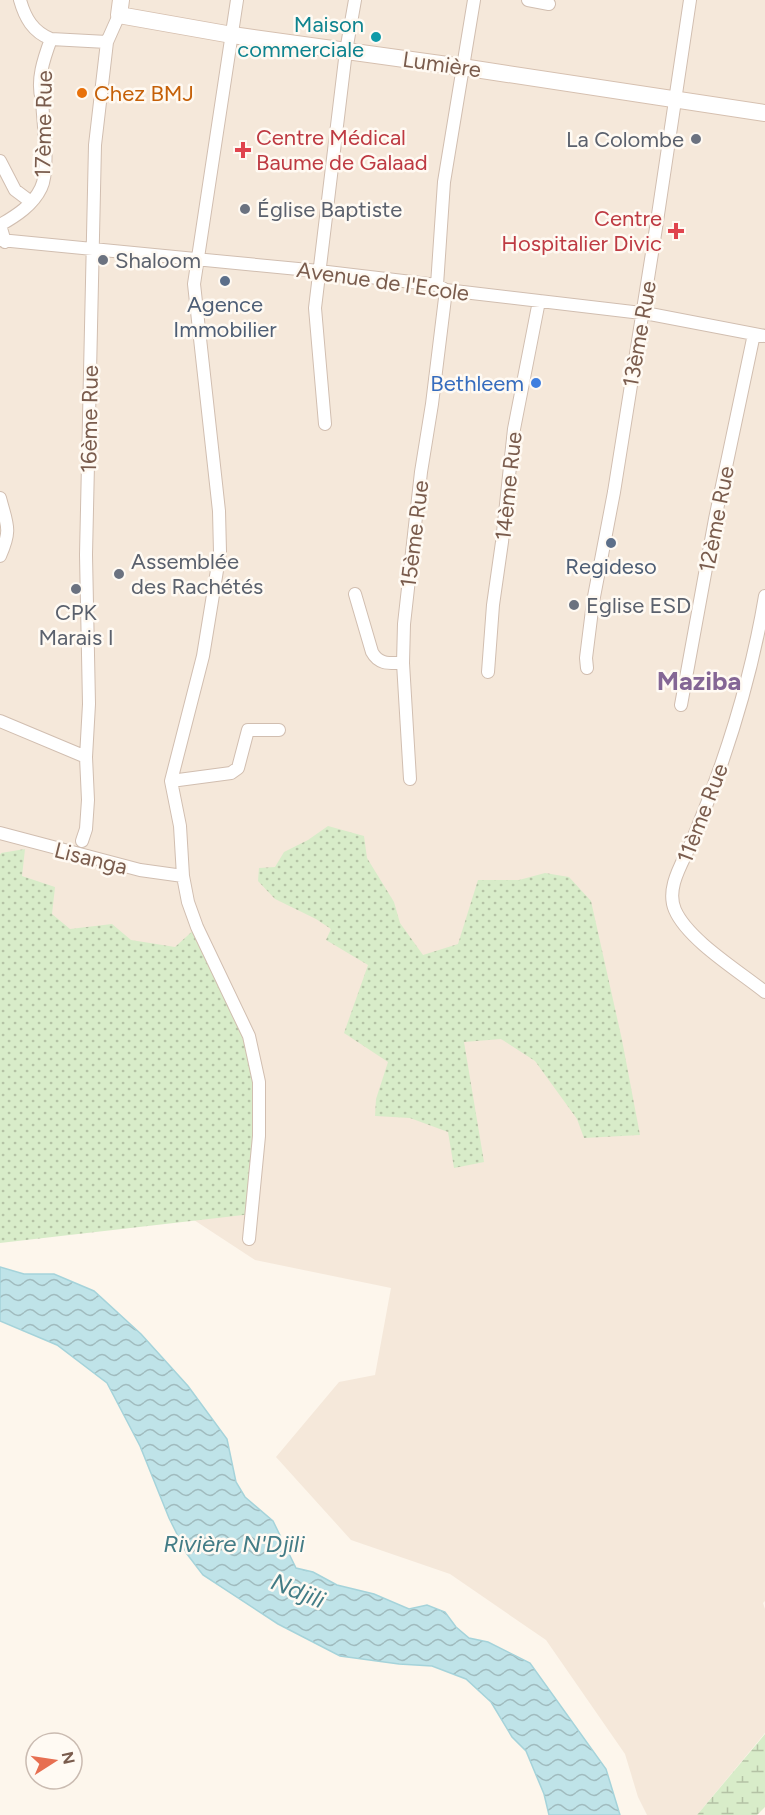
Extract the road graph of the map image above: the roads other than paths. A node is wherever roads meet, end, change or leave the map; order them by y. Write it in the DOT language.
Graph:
graph roads {
  1 [pos="20,0"];
  2 [pos="237,0"];
  3 [pos="355,0"];
  4 [pos="474,0"];
  5 [pos="528,0"];
  6 [pos="690,0"];
  7 [pos="549,4"];
  8 [pos="120,8"];
  9 [pos="232,35"];
  10 [pos="51,39"];
  11 [pos="107,42"];
  12 [pos="346,51"];
  13 [pos="462,67"];
  14 [pos="676,99"];
  15 [pos="765,112"];
  16 [pos="0,161"];
  17 [pos="31,202"];
  18 [pos="3,241"];
  19 [pos="93,249"];
  20 [pos="197,259"];
  21 [pos="319,271"];
  22 [pos="442,287"];
  23 [pos="539,301"];
  24 [pos="642,313"];
  25 [pos="759,335"];
  26 [pos="325,424"];
  27 [pos="0,498"];
  28 [pos="0,556"];
  29 [pos="355,594"];
  30 [pos="765,596"];
  31 [pos="403,663"];
  32 [pos="587,668"];
  33 [pos="488,672"];
  34 [pos="681,705"];
  35 [pos="0,721"];
  36 [pos="279,730"];
  37 [pos="86,758"];
  38 [pos="410,780"];
  39 [pos="171,781"];
  40 [pos="0,833"];
  41 [pos="82,841"];
  42 [pos="183,876"];
  43 [pos="765,992"];
  44 [pos="249,1239"];
  1 -- 10 [label="street, 17ème Rue"];
  2 -- 9 [label="street"];
  3 -- 12 [label="street"];
  4 -- 13 [label="street, 15ème Rue"];
  5 -- 7 [label="street"];
  6 -- 14 [label="street, 13ème Rue"];
  8 -- 9 [label="street, Lumière"];
  8 -- 11 [label="street, 16ème Rue"];
  9 -- 12 [label="street, Lumière"];
  9 -- 20 [label="street"];
  10 -- 11 [label="street"];
  10 -- 17 [label="street, 17ème Rue"];
  11 -- 19 [label="street, 16ème Rue"];
  12 -- 13 [label="street, Lumière"];
  12 -- 21 [label="street"];
  13 -- 14 [label="street, Lumière"];
  13 -- 22 [label="street, 15ème Rue"];
  14 -- 15 [label="street, Lumière"];
  14 -- 24 [label="street, 13ème Rue"];
  16 -- 17 [label="street"];
  17 -- 18 [label="street, 17ème Rue"];
  18 -- 19 [label="street, Avenue de l'Ecole"];
  19 -- 20 [label="street, Avenue de l'Ecole"];
  19 -- 37 [label="street, 16ème Rue"];
  20 -- 21 [label="street, Avenue de l'Ecole"];
  20 -- 39 [label="street"];
  21 -- 22 [label="street, Avenue de l'Ecole"];
  21 -- 26 [label="street"];
  22 -- 23 [label="street, Avenue de l'Ecole"];
  22 -- 31 [label="street, 15ème Rue"];
  23 -- 24 [label="street, Avenue de l'Ecole"];
  23 -- 33 [label="street, 14ème Rue"];
  24 -- 25 [label="street, Avenue de l'Ecole"];
  24 -- 32 [label="street, 13ème Rue"];
  25 -- 34 [label="street, 12ème Rue"];
  27 -- 28 [label="street"];
  29 -- 31 [label="street"];
  30 -- 43 [label="street, 11ème Rue"];
  31 -- 38 [label="street, 15ème Rue"];
  35 -- 37 [label="street"];
  36 -- 39 [label="street"];
  37 -- 41 [label="street, 16ème Rue"];
  39 -- 42 [label="street"];
  40 -- 42 [label="street, Lisanga"];
  42 -- 44 [label="street"];
}
